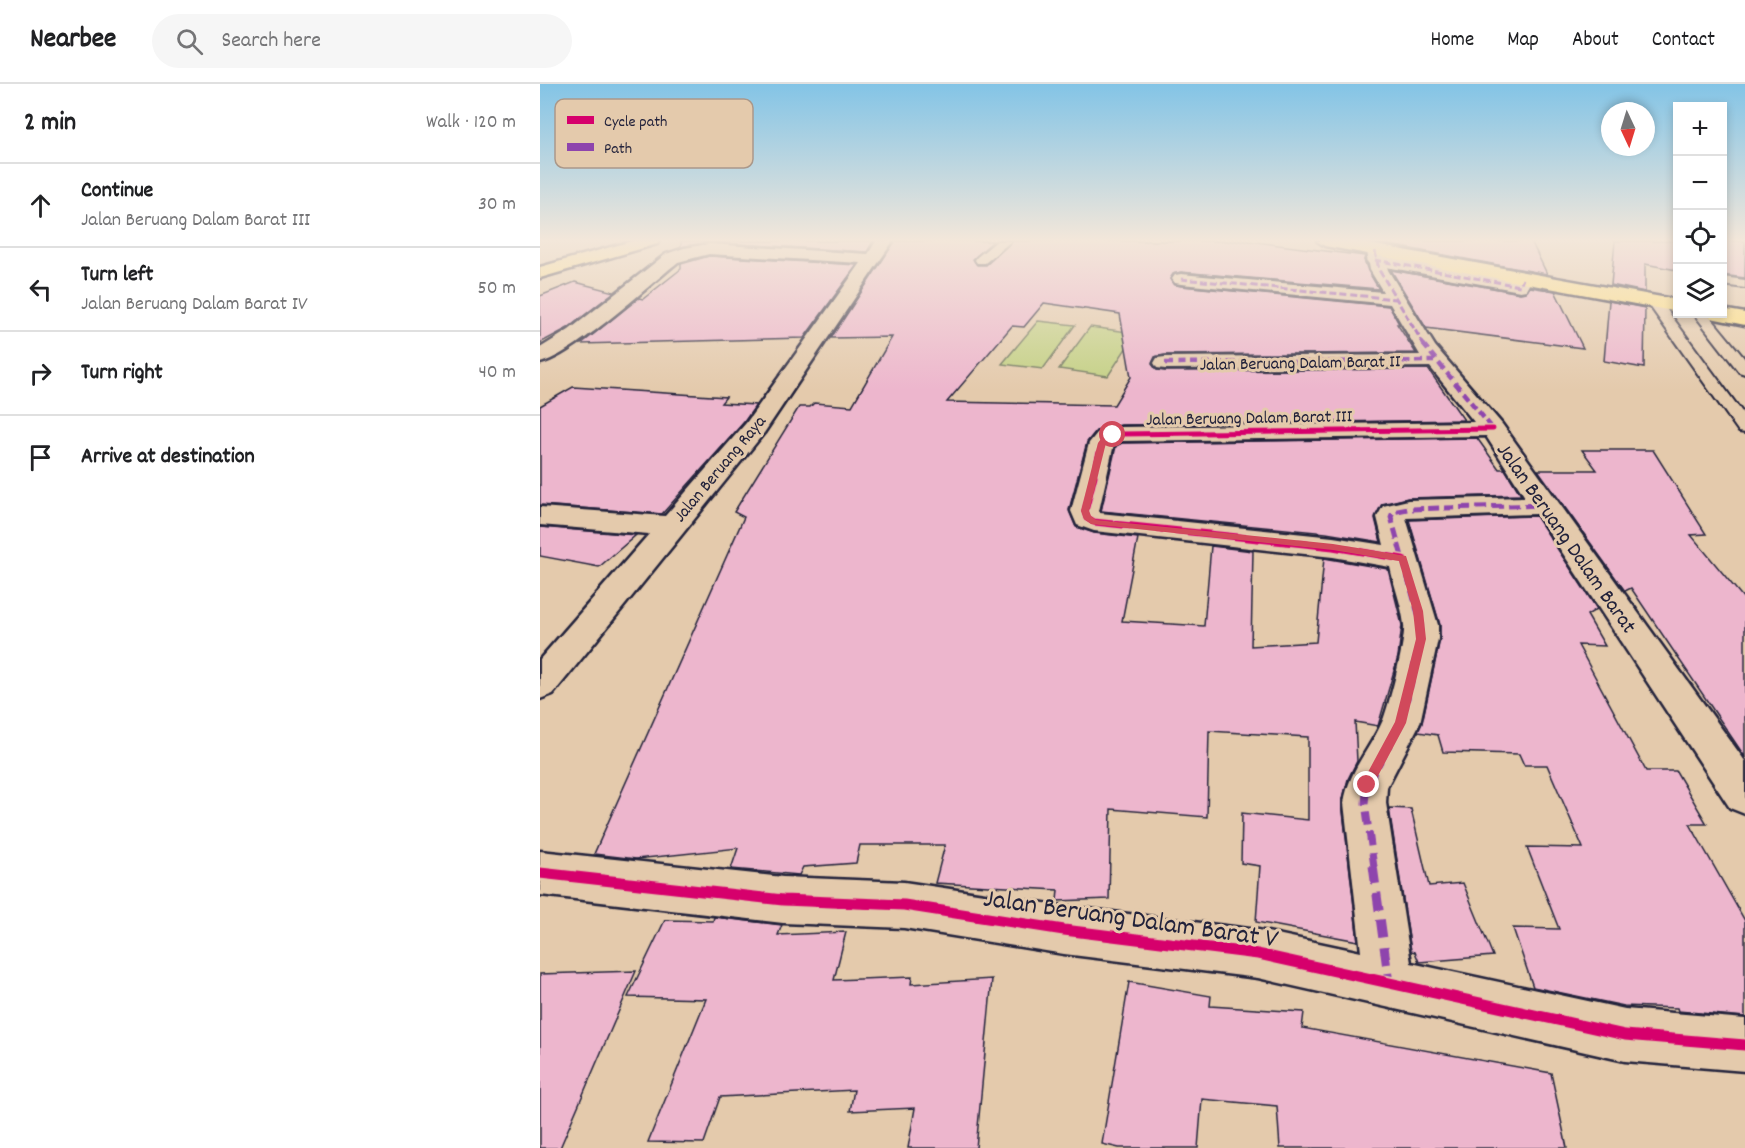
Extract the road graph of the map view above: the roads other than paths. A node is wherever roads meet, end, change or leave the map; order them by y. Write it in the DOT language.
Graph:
graph roads {
  1 [pos="631,291"];
  2 [pos="851,291"];
  3 [pos="1287,291"];
  4 [pos="1393,291"];
  5 [pos="1589,291"];
  6 [pos="1396,300"];
  7 [pos="1727,300"];
  8 [pos="1654,302"];
  9 [pos="1745,303"];
  10 [pos="1673,305"];
  11 [pos="1727,316"];
  12 [pos="1704,318"];
  13 [pos="1745,319"];
  14 [pos="540,357"];
  15 [pos="1434,361"];
  16 [pos="1165,363"];
  17 [pos="1745,369"];
  18 [pos="1720,393"];
  19 [pos="1745,395"];
  20 [pos="1745,428"];
  21 [pos="1493,429"];
  22 [pos="1546,504"];
  23 [pos="540,516"];
  24 [pos="671,526"];
  25 [pos="1403,559"];
  26 [pos="540,684"];
  27 [pos="1745,795"];
  28 [pos="540,873"];
  29 [pos="1389,983"];
  30 [pos="1745,1045"];
  1 -- 14 [label="street"];
  2 -- 24 [label="street, Jalan Beruang Raya"];
  3 -- 6 [label="street"];
  4 -- 6 [label="street, Jalan Beruang Dalam Barat"];
  5 -- 8 [label="main road"];
  6 -- 15 [label="street, Jalan Beruang Dalam Barat"];
  7 -- 9 [label="main road"];
  8 -- 10 [label="main road"];
  8 -- 18 [label="lane"];
  11 -- 13 [label="main road"];
  12 -- 17 [label="lane"];
  15 -- 16 [label="street, Jalan Beruang Dalam Barat II"];
  15 -- 21 [label="street, Jalan Beruang Dalam Barat"];
  18 -- 19 [label="lane"];
  18 -- 20 [label="lane"];
  21 -- 22 [label="street, Jalan Beruang Dalam Barat"];
  21 -- 25 [label="street, Jalan Beruang Dalam Barat III"];
  22 -- 25 [label="street"];
  22 -- 27 [label="street, Jalan Beruang Dalam Barat"];
  23 -- 24 [label="street"];
  24 -- 26 [label="street, Jalan Beruang Raya"];
  25 -- 29 [label="street"];
  28 -- 29 [label="street, Jalan Beruang Dalam Barat V"];
  29 -- 30 [label="street, Jalan Beruang Dalam Barat V"];
}
